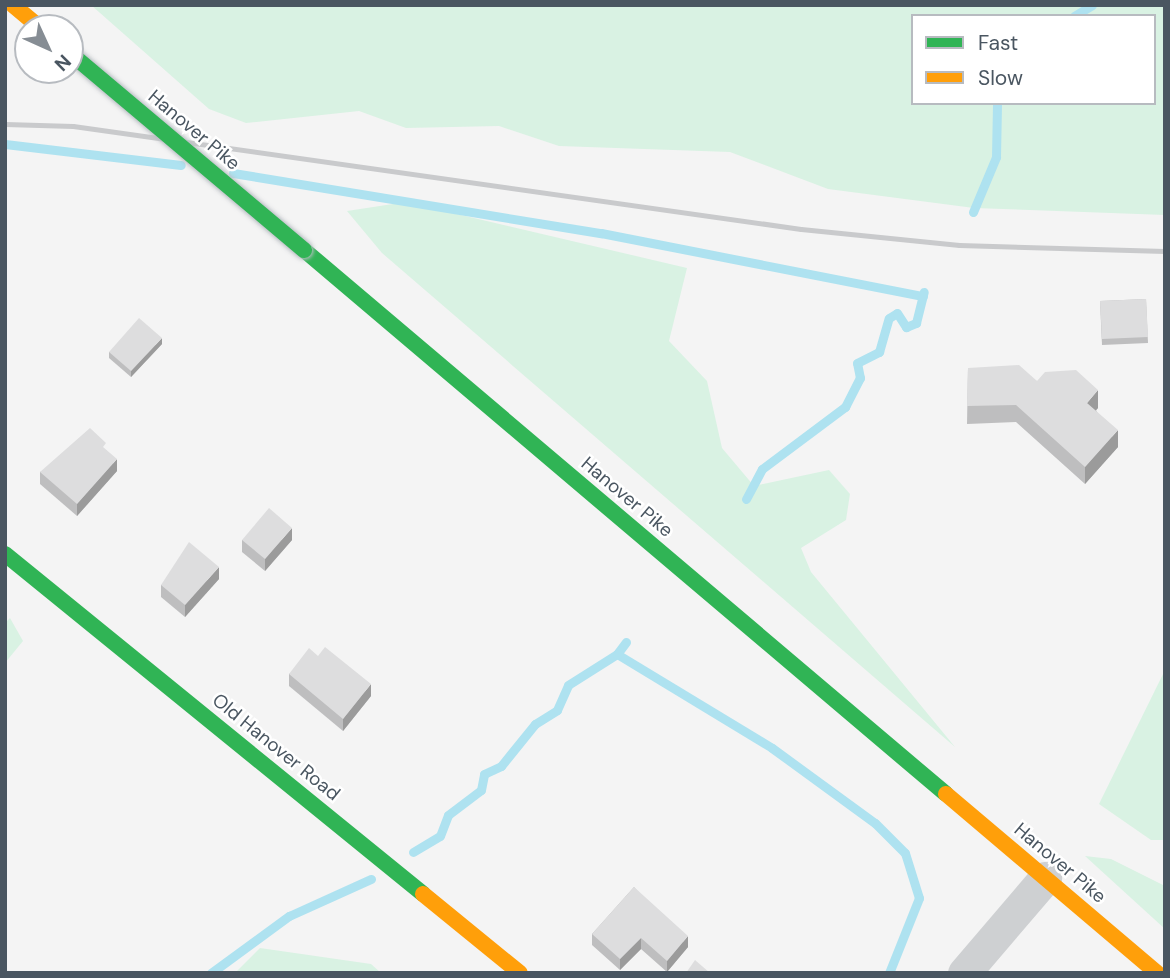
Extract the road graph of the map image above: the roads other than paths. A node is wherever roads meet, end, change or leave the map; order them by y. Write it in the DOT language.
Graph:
graph roads {
  1 [pos="84,65"];
  2 [pos="5,554"];
  3 [pos="1045,878"];
  4 [pos="520,973"];
  5 [pos="964,973"];
  6 [pos="1157,973"];
  1 -- 3 [label="main road, Hanover Pike, bridge"];
  2 -- 4 [label="main road, Old Hanover Road"];
  3 -- 5 [label="street"];
  3 -- 6 [label="main road, Hanover Pike"];
}
